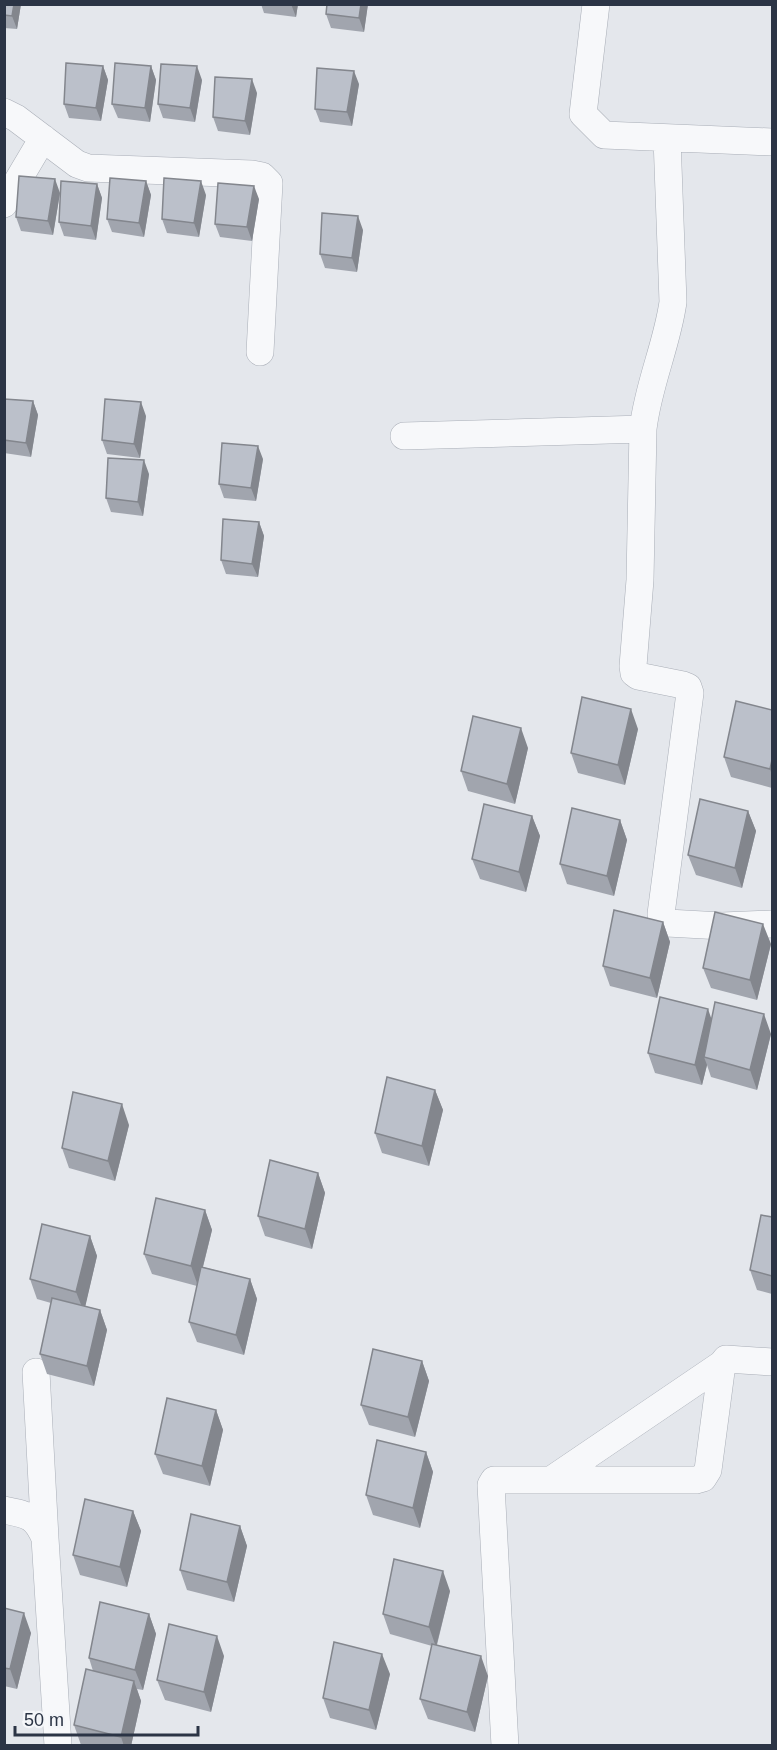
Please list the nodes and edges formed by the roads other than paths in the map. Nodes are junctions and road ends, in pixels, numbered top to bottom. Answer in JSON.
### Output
{"nodes":[{"id":1,"x":596,"y":4,"type":"edge"},
{"id":2,"x":4,"y":112,"type":"edge"},
{"id":3,"x":43,"y":138,"type":"junction"},
{"id":4,"x":667,"y":138,"type":"junction"},
{"id":5,"x":772,"y":142,"type":"edge"},
{"id":6,"x":4,"y":204,"type":"edge"},
{"id":7,"x":260,"y":352,"type":"dead end"},
{"id":8,"x":643,"y":429,"type":"junction"},
{"id":9,"x":404,"y":436,"type":"dead end"},
{"id":10,"x":772,"y":924,"type":"edge"},
{"id":11,"x":772,"y":1362,"type":"edge"},
{"id":12,"x":722,"y":1364,"type":"junction"},
{"id":13,"x":36,"y":1372,"type":"dead end"},
{"id":14,"x":551,"y":1480,"type":"junction"},
{"id":15,"x":4,"y":1510,"type":"edge"},
{"id":16,"x":45,"y":1538,"type":"junction"},
{"id":17,"x":58,"y":1746,"type":"edge"},
{"id":18,"x":505,"y":1746,"type":"edge"}],
"edges":[{"from":1,"to":4,"type":"street"},
{"from":2,"to":3,"type":"street"},
{"from":3,"to":6,"type":"street"},
{"from":3,"to":7,"type":"street"},
{"from":4,"to":5,"type":"street"},
{"from":4,"to":8,"type":"street"},
{"from":8,"to":9,"type":"street"},
{"from":8,"to":10,"type":"street"},
{"from":11,"to":12,"type":"street"},
{"from":12,"to":14,"type":"street"},
{"from":12,"to":14,"type":"street"},
{"from":13,"to":16,"type":"street"},
{"from":14,"to":18,"type":"street"},
{"from":15,"to":16,"type":"street"},
{"from":16,"to":17,"type":"street"}]}
